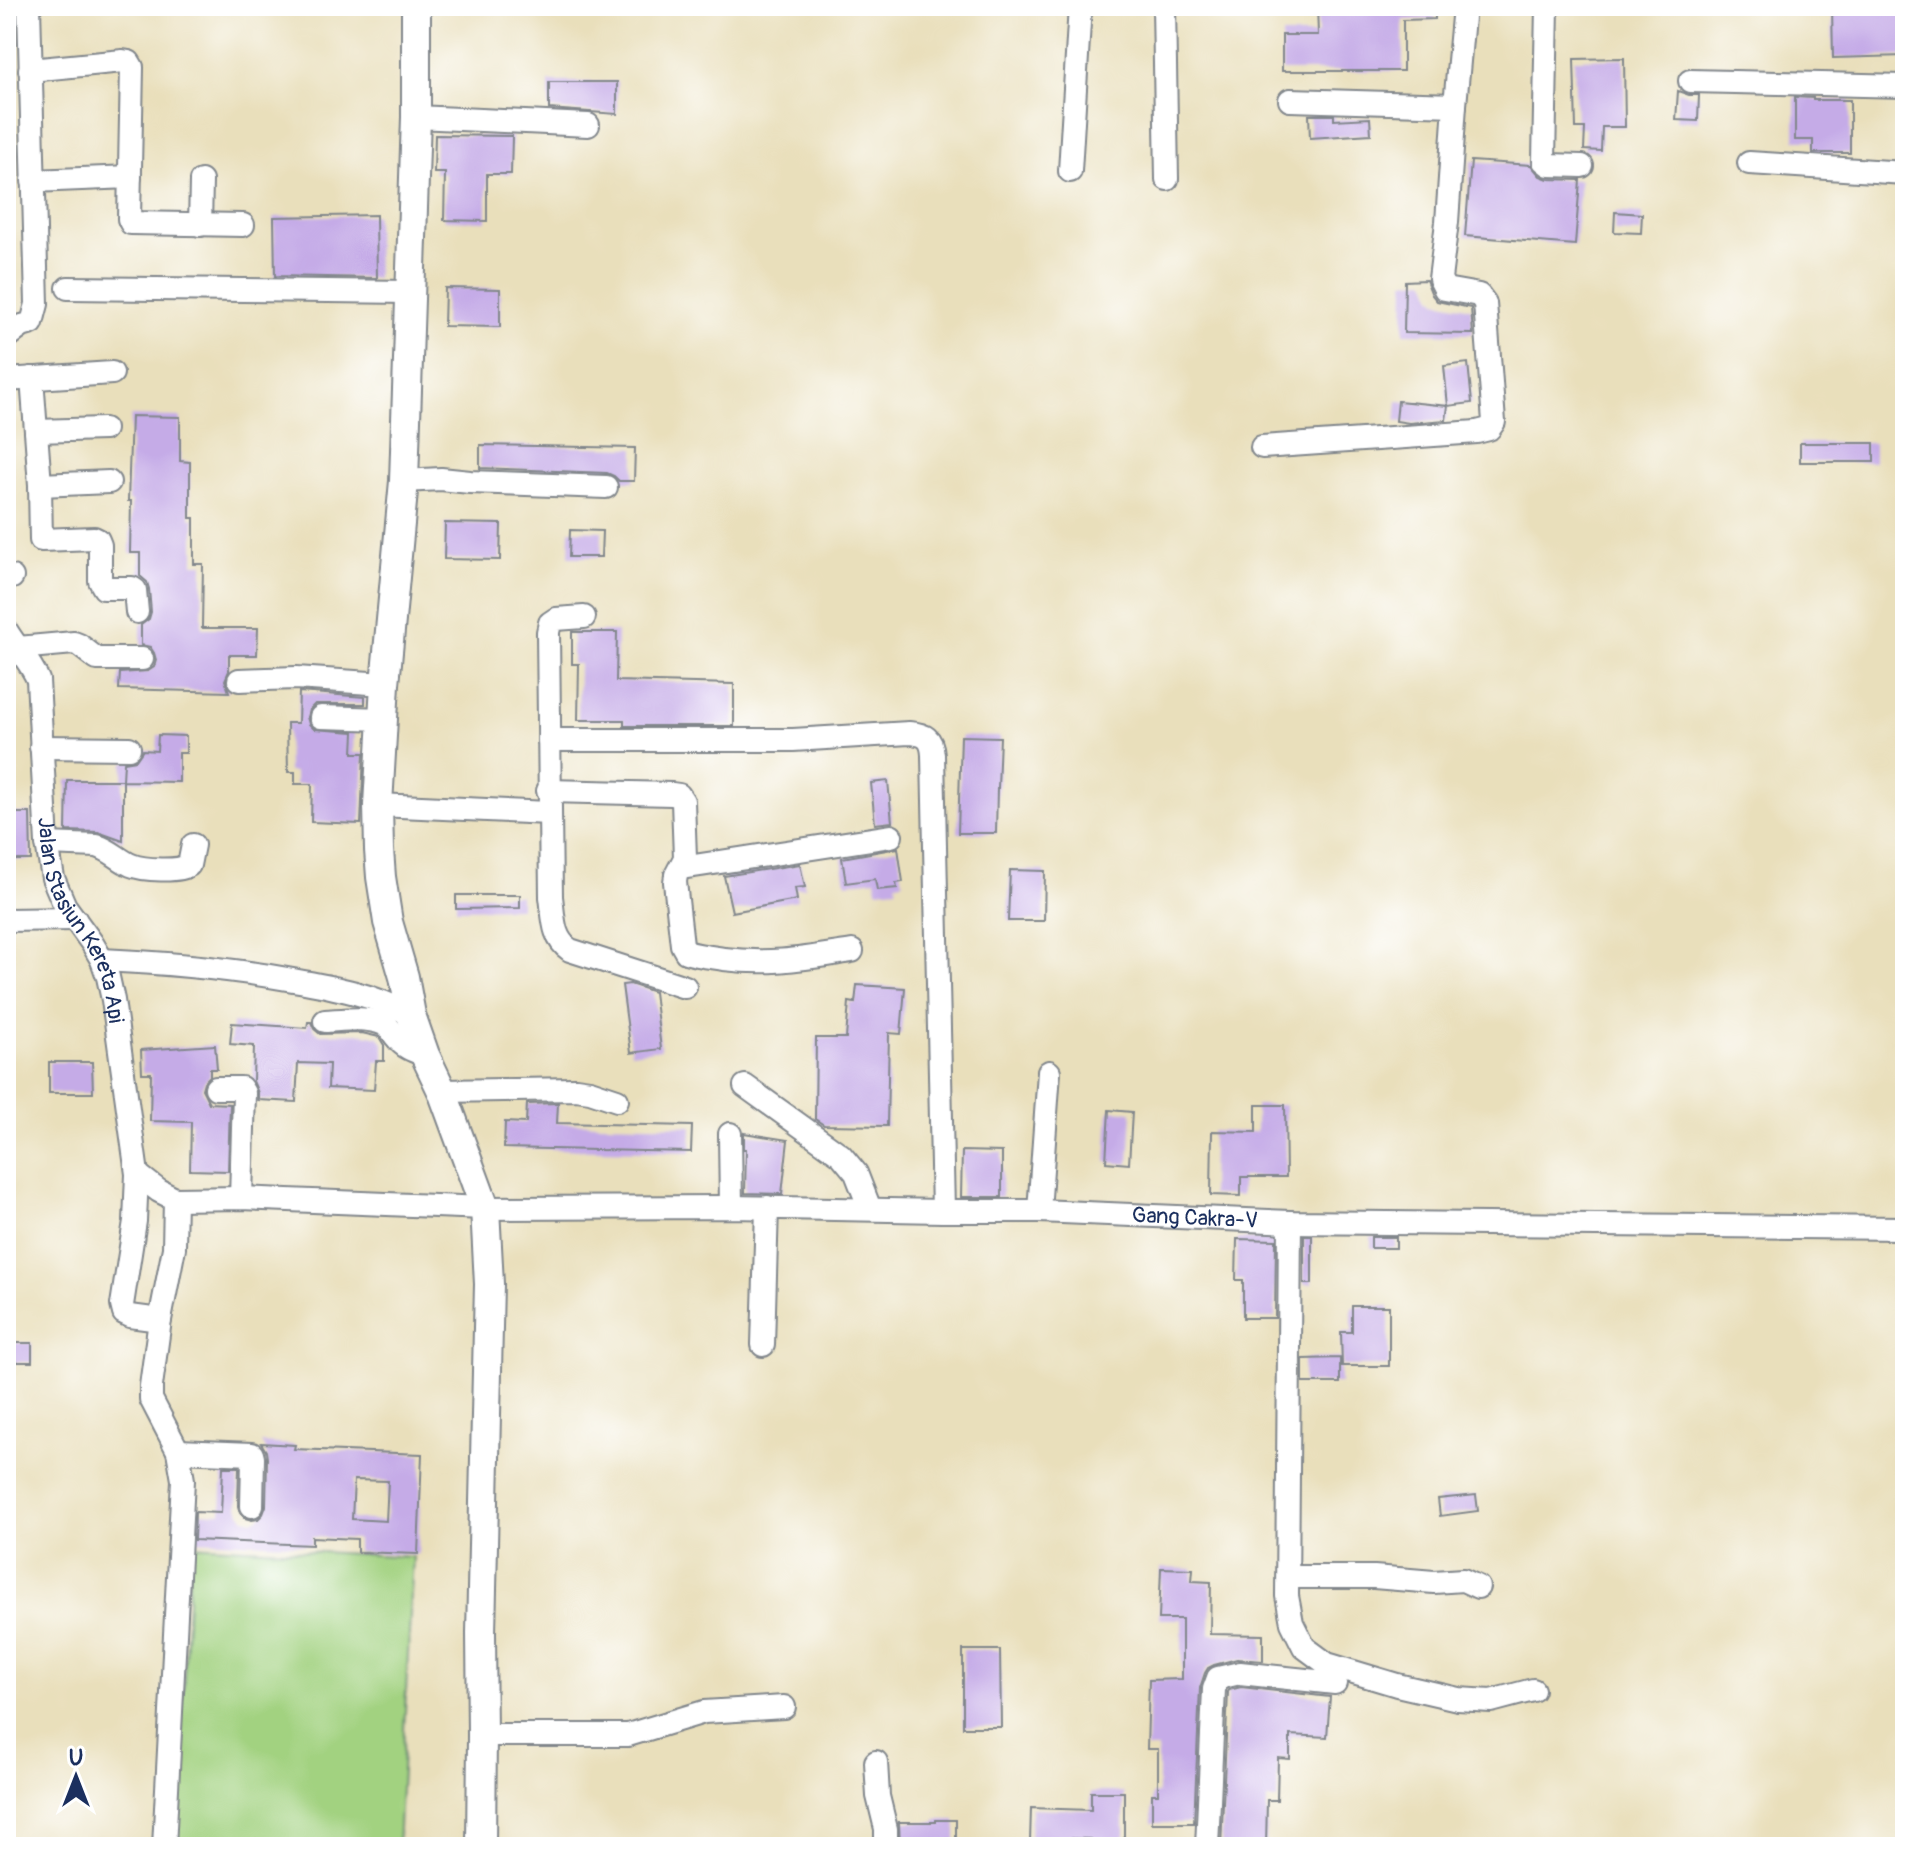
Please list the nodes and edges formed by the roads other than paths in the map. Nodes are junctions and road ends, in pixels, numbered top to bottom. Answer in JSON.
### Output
{"nodes":[{"id":1,"x":29,"y":6,"type":"edge"},
{"id":2,"x":416,"y":6,"type":"edge"},
{"id":3,"x":1080,"y":6,"type":"edge"},
{"id":4,"x":1164,"y":6,"type":"edge"},
{"id":5,"x":1464,"y":6,"type":"edge"},
{"id":6,"x":1547,"y":6,"type":"edge"},
{"id":7,"x":30,"y":70,"type":"junction"},
{"id":8,"x":1690,"y":81,"type":"dead end"},
{"id":9,"x":1905,"y":86,"type":"edge"},
{"id":10,"x":1290,"y":100,"type":"dead end"},
{"id":11,"x":1455,"y":105,"type":"junction"},
{"id":12,"x":416,"y":117,"type":"junction"},
{"id":13,"x":588,"y":125,"type":"dead end"},
{"id":14,"x":1749,"y":163,"type":"dead end"},
{"id":15,"x":1582,"y":166,"type":"dead end"},
{"id":16,"x":1070,"y":171,"type":"dead end"},
{"id":17,"x":1905,"y":173,"type":"edge"},
{"id":18,"x":130,"y":177,"type":"junction"},
{"id":19,"x":1167,"y":179,"type":"dead end"},
{"id":20,"x":33,"y":181,"type":"junction"},
{"id":21,"x":201,"y":181,"type":"dead end"},
{"id":22,"x":200,"y":225,"type":"junction"},
{"id":23,"x":243,"y":225,"type":"dead end"},
{"id":24,"x":68,"y":288,"type":"dead end"},
{"id":25,"x":410,"y":292,"type":"junction"},
{"id":26,"x":6,"y":331,"type":"edge"},
{"id":27,"x":6,"y":338,"type":"edge"},
{"id":28,"x":112,"y":373,"type":"dead end"},
{"id":29,"x":32,"y":378,"type":"junction"},
{"id":30,"x":6,"y":380,"type":"edge"},
{"id":31,"x":104,"y":429,"type":"dead end"},
{"id":32,"x":36,"y":431,"type":"junction"},
{"id":33,"x":1262,"y":447,"type":"dead end"},
{"id":34,"x":404,"y":481,"type":"junction"},
{"id":35,"x":109,"y":482,"type":"dead end"},
{"id":36,"x":40,"y":485,"type":"junction"},
{"id":37,"x":606,"y":487,"type":"dead end"},
{"id":38,"x":137,"y":612,"type":"dead end"},
{"id":39,"x":584,"y":617,"type":"dead end"},
{"id":40,"x":12,"y":639,"type":"edge"},
{"id":41,"x":142,"y":659,"type":"dead end"},
{"id":42,"x":239,"y":680,"type":"dead end"},
{"id":43,"x":385,"y":684,"type":"junction"},
{"id":44,"x":321,"y":717,"type":"dead end"},
{"id":45,"x":384,"y":719,"type":"junction"},
{"id":46,"x":549,"y":740,"type":"junction"},
{"id":47,"x":41,"y":747,"type":"junction"},
{"id":48,"x":129,"y":748,"type":"dead end"},
{"id":49,"x":549,"y":802,"type":"junction"},
{"id":50,"x":378,"y":805,"type":"junction"},
{"id":51,"x":891,"y":836,"type":"dead end"},
{"id":52,"x":47,"y":844,"type":"junction"},
{"id":53,"x":193,"y":845,"type":"dead end"},
{"id":54,"x":681,"y":868,"type":"junction"},
{"id":55,"x":75,"y":919,"type":"junction"},
{"id":56,"x":6,"y":920,"type":"edge"},
{"id":57,"x":852,"y":951,"type":"dead end"},
{"id":58,"x":102,"y":960,"type":"junction"},
{"id":59,"x":685,"y":987,"type":"dead end"},
{"id":60,"x":411,"y":1015,"type":"junction"},
{"id":61,"x":325,"y":1021,"type":"dead end"},
{"id":62,"x":425,"y":1055,"type":"junction"},
{"id":63,"x":1049,"y":1072,"type":"dead end"},
{"id":64,"x":745,"y":1086,"type":"dead end"},
{"id":65,"x":216,"y":1088,"type":"dead end"},
{"id":66,"x":442,"y":1091,"type":"junction"},
{"id":67,"x":617,"y":1100,"type":"dead end"},
{"id":68,"x":730,"y":1134,"type":"dead end"},
{"id":69,"x":137,"y":1174,"type":"junction"},
{"id":70,"x":241,"y":1198,"type":"junction"},
{"id":71,"x":175,"y":1199,"type":"junction"},
{"id":72,"x":731,"y":1207,"type":"junction"},
{"id":73,"x":767,"y":1207,"type":"junction"},
{"id":74,"x":485,"y":1208,"type":"junction"},
{"id":75,"x":870,"y":1209,"type":"junction"},
{"id":76,"x":943,"y":1211,"type":"junction"},
{"id":77,"x":1039,"y":1211,"type":"junction"},
{"id":78,"x":1290,"y":1222,"type":"junction"},
{"id":79,"x":1905,"y":1228,"type":"edge"},
{"id":80,"x":160,"y":1320,"type":"junction"},
{"id":81,"x":763,"y":1345,"type":"dead end"},
{"id":82,"x":178,"y":1451,"type":"junction"},
{"id":83,"x":252,"y":1506,"type":"dead end"},
{"id":84,"x":1288,"y":1577,"type":"junction"},
{"id":85,"x":1478,"y":1587,"type":"dead end"},
{"id":86,"x":1335,"y":1683,"type":"dead end"},
{"id":87,"x":1533,"y":1690,"type":"dead end"},
{"id":88,"x":784,"y":1707,"type":"dead end"},
{"id":89,"x":482,"y":1735,"type":"junction"},
{"id":90,"x":876,"y":1762,"type":"dead end"},
{"id":91,"x":164,"y":1847,"type":"edge"},
{"id":92,"x":481,"y":1847,"type":"edge"},
{"id":93,"x":886,"y":1847,"type":"edge"},
{"id":94,"x":1207,"y":1847,"type":"edge"}],
"edges":[{"from":1,"to":7,"type":"street"},
{"from":2,"to":12,"type":"main road"},
{"from":3,"to":16,"type":"street"},
{"from":4,"to":19,"type":"street"},
{"from":5,"to":11,"type":"street"},
{"from":6,"to":15,"type":"street"},
{"from":7,"to":18,"type":"street"},
{"from":7,"to":20,"type":"street"},
{"from":8,"to":9,"type":"street"},
{"from":10,"to":11,"type":"street"},
{"from":11,"to":33,"type":"street"},
{"from":12,"to":13,"type":"street"},
{"from":12,"to":25,"type":"main road"},
{"from":14,"to":17,"type":"street"},
{"from":18,"to":20,"type":"street"},
{"from":18,"to":22,"type":"street"},
{"from":20,"to":27,"type":"street"},
{"from":21,"to":22,"type":"street"},
{"from":22,"to":23,"type":"street"},
{"from":24,"to":25,"type":"street"},
{"from":25,"to":34,"type":"main road"},
{"from":26,"to":27,"type":"street"},
{"from":28,"to":29,"type":"street"},
{"from":29,"to":30,"type":"street"},
{"from":29,"to":32,"type":"street"},
{"from":31,"to":32,"type":"street"},
{"from":32,"to":36,"type":"street"},
{"from":34,"to":37,"type":"street"},
{"from":34,"to":43,"type":"main road"},
{"from":35,"to":36,"type":"street"},
{"from":36,"to":38,"type":"street"},
{"from":39,"to":46,"type":"street"},
{"from":40,"to":41,"type":"street"},
{"from":40,"to":47,"type":"street","name":"Jalan Stasiun Kereta Api"},
{"from":42,"to":43,"type":"street"},
{"from":43,"to":45,"type":"main road"},
{"from":44,"to":45,"type":"street"},
{"from":45,"to":50,"type":"main road"},
{"from":46,"to":49,"type":"street"},
{"from":46,"to":76,"type":"street"},
{"from":47,"to":48,"type":"street"},
{"from":47,"to":52,"type":"street","name":"Jalan Stasiun Kereta Api"},
{"from":49,"to":50,"type":"street"},
{"from":49,"to":54,"type":"street"},
{"from":49,"to":59,"type":"street"},
{"from":50,"to":60,"type":"main road"},
{"from":51,"to":54,"type":"street"},
{"from":52,"to":53,"type":"street"},
{"from":52,"to":55,"type":"street","name":"Jalan Stasiun Kereta Api"},
{"from":54,"to":57,"type":"street"},
{"from":55,"to":56,"type":"street"},
{"from":55,"to":58,"type":"street","name":"Jalan Stasiun Kereta Api"},
{"from":58,"to":60,"type":"street"},
{"from":58,"to":69,"type":"street","name":"Jalan Stasiun Kereta Api"},
{"from":60,"to":62,"type":"main road"},
{"from":61,"to":62,"type":"street"},
{"from":62,"to":66,"type":"main road"},
{"from":63,"to":77,"type":"street"},
{"from":64,"to":75,"type":"street"},
{"from":65,"to":70,"type":"street"},
{"from":66,"to":67,"type":"street"},
{"from":66,"to":74,"type":"main road"},
{"from":68,"to":72,"type":"street"},
{"from":69,"to":71,"type":"street"},
{"from":69,"to":80,"type":"street","name":"Jalan Stasiun Kereta Api"},
{"from":70,"to":71,"type":"street","name":"Gang Cakra-V"},
{"from":70,"to":74,"type":"street","name":"Gang Cakra-V"},
{"from":71,"to":80,"type":"street"},
{"from":72,"to":73,"type":"street","name":"Gang Cakra-V"},
{"from":72,"to":74,"type":"street","name":"Gang Cakra-V"},
{"from":73,"to":75,"type":"street","name":"Gang Cakra-V"},
{"from":73,"to":81,"type":"street"},
{"from":74,"to":89,"type":"main road"},
{"from":75,"to":76,"type":"street","name":"Gang Cakra-V"},
{"from":76,"to":77,"type":"street","name":"Gang Cakra-V"},
{"from":77,"to":78,"type":"street","name":"Gang Cakra-V"},
{"from":78,"to":79,"type":"street","name":"Gang Cakra-V"},
{"from":78,"to":84,"type":"street"},
{"from":80,"to":82,"type":"street"},
{"from":82,"to":83,"type":"street"},
{"from":82,"to":91,"type":"street"},
{"from":84,"to":85,"type":"street"},
{"from":84,"to":87,"type":"street"},
{"from":86,"to":94,"type":"street"},
{"from":88,"to":89,"type":"street"},
{"from":89,"to":92,"type":"main road"},
{"from":90,"to":93,"type":"street"}]}
